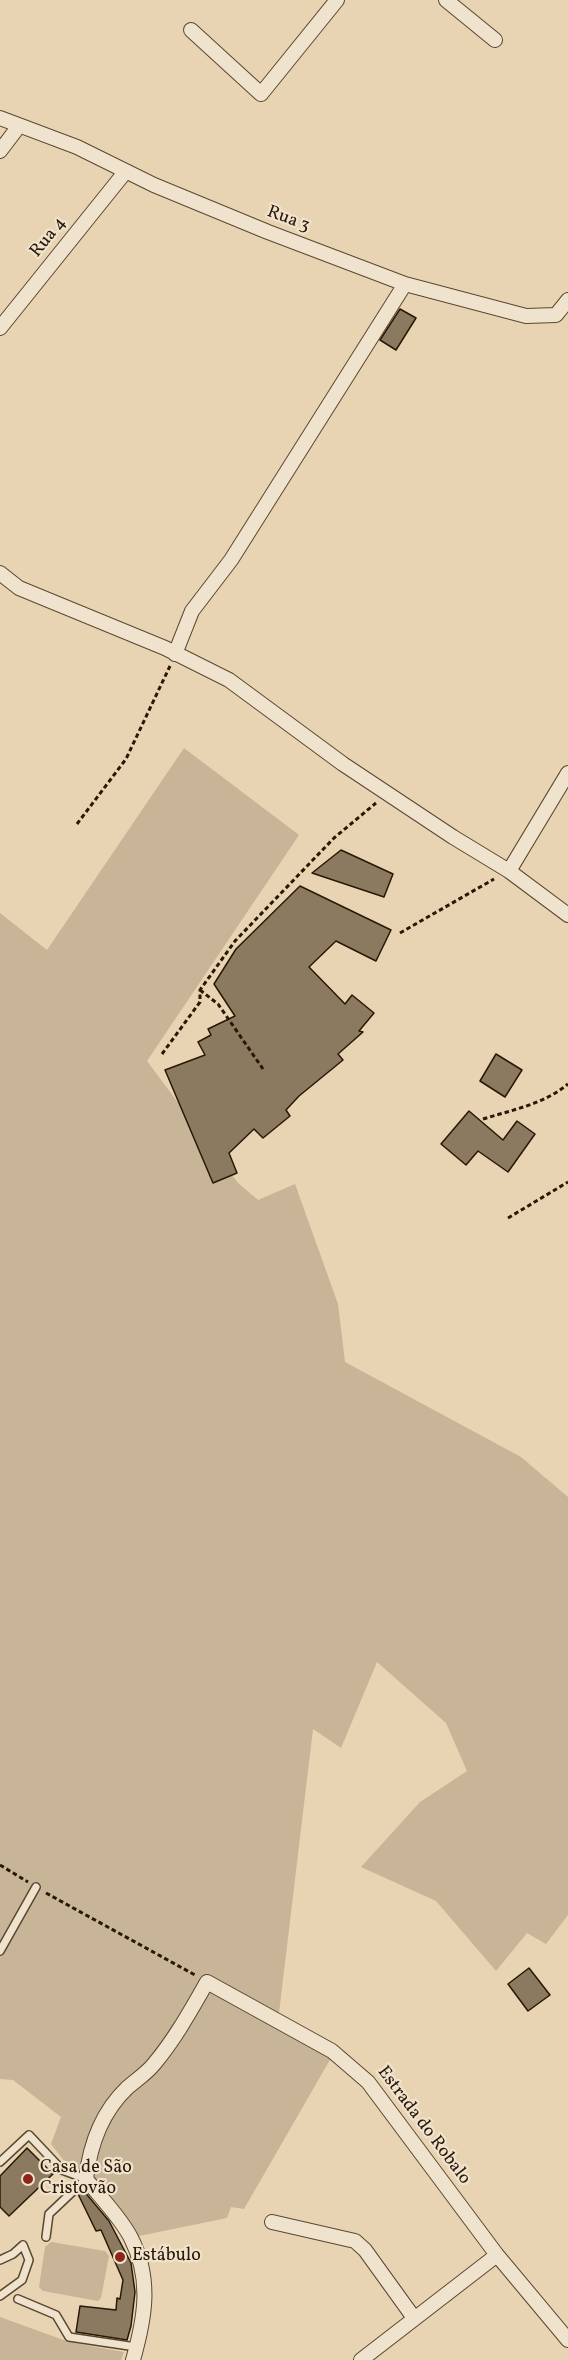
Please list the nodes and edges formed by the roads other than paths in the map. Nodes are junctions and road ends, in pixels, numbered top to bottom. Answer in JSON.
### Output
{"nodes":[{"id":1,"x":337,"y":0,"type":"edge"},
{"id":2,"x":452,"y":2,"type":"edge"},
{"id":3,"x":191,"y":30,"type":"dead end"},
{"id":4,"x":495,"y":40,"type":"dead end"},
{"id":5,"x":0,"y":118,"type":"edge"},
{"id":6,"x":19,"y":126,"type":"junction"},
{"id":7,"x":0,"y":150,"type":"edge"},
{"id":8,"x":126,"y":171,"type":"junction"},
{"id":9,"x":405,"y":284,"type":"junction"},
{"id":10,"x":568,"y":300,"type":"edge"},
{"id":11,"x":0,"y":328,"type":"edge"},
{"id":12,"x":0,"y":573,"type":"edge"},
{"id":13,"x":175,"y":654,"type":"junction"},
{"id":14,"x":568,"y":773,"type":"edge"},
{"id":15,"x":509,"y":871,"type":"junction"},
{"id":16,"x":568,"y":915,"type":"edge"},
{"id":17,"x":36,"y":1887,"type":"road end"},
{"id":18,"x":0,"y":1951,"type":"edge"},
{"id":19,"x":0,"y":2162,"type":"edge"},
{"id":20,"x":86,"y":2179,"type":"junction"},
{"id":21,"x":272,"y":2222,"type":"dead end"},
{"id":22,"x":46,"y":2237,"type":"dead end"},
{"id":23,"x":497,"y":2255,"type":"junction"},
{"id":24,"x":0,"y":2260,"type":"edge"},
{"id":25,"x":0,"y":2296,"type":"edge"},
{"id":26,"x":18,"y":2299,"type":"dead end"},
{"id":27,"x":414,"y":2318,"type":"junction"},
{"id":28,"x":568,"y":2340,"type":"edge"},
{"id":29,"x":135,"y":2353,"type":"edge"},
{"id":30,"x":361,"y":2360,"type":"edge"}],
"edges":[{"from":1,"to":3,"type":"street"},
{"from":2,"to":4,"type":"street"},
{"from":5,"to":6,"type":"street","name":"Rua 3"},
{"from":6,"to":7,"type":"street"},
{"from":6,"to":8,"type":"street","name":"Rua 3"},
{"from":8,"to":9,"type":"street","name":"Rua 3"},
{"from":8,"to":11,"type":"street","name":"Rua 4"},
{"from":9,"to":10,"type":"street","name":"Rua 3"},
{"from":9,"to":13,"type":"street"},
{"from":12,"to":13,"type":"street"},
{"from":13,"to":15,"type":"street"},
{"from":14,"to":15,"type":"street"},
{"from":15,"to":16,"type":"street"},
{"from":17,"to":18,"type":"lane"},
{"from":19,"to":20,"type":"lane"},
{"from":20,"to":22,"type":"lane"},
{"from":20,"to":23,"type":"street","name":"Estrada do Robalo"},
{"from":20,"to":29,"type":"street"},
{"from":21,"to":27,"type":"street"},
{"from":23,"to":27,"type":"street"},
{"from":23,"to":28,"type":"street","name":"Estrada do Robalo"},
{"from":24,"to":25,"type":"lane"},
{"from":26,"to":29,"type":"lane"},
{"from":27,"to":30,"type":"street"}]}
